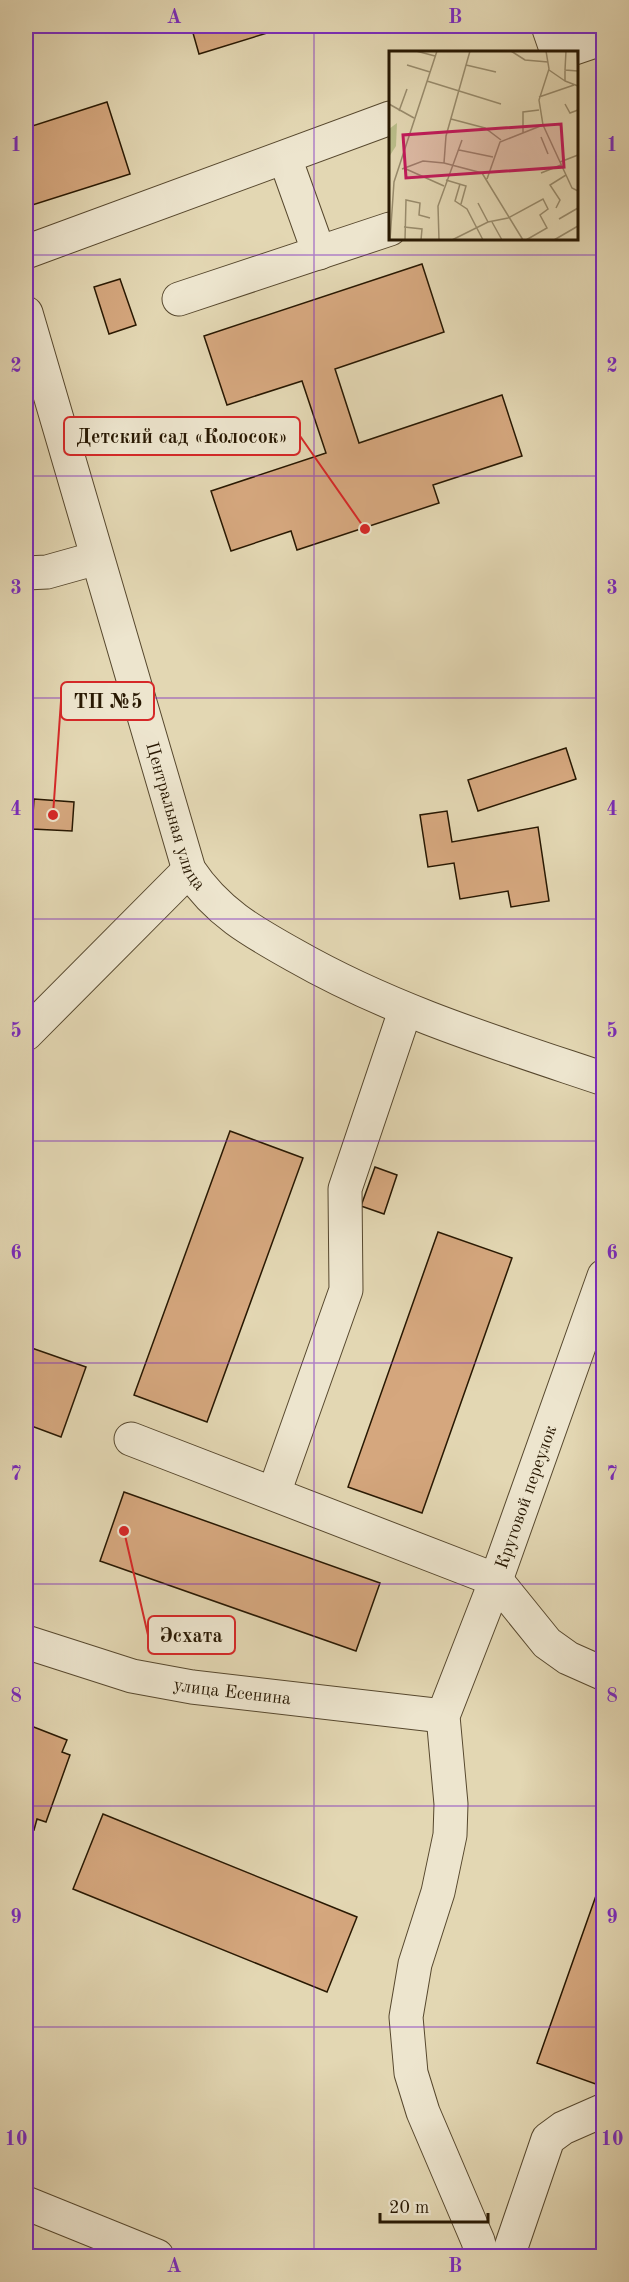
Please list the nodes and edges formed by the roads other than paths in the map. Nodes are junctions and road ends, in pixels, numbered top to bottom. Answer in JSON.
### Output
{"nodes":[{"id":1,"x":548,"y":26,"type":"edge"},
{"id":2,"x":602,"y":46,"type":"edge"},
{"id":3,"x":557,"y":51,"type":"edge"},
{"id":4,"x":570,"y":51,"type":"edge"},
{"id":5,"x":389,"y":118,"type":"edge"},
{"id":6,"x":285,"y":158,"type":"junction"},
{"id":7,"x":389,"y":229,"type":"edge"},
{"id":8,"x":26,"y":252,"type":"edge"},
{"id":9,"x":319,"y":253,"type":"junction"},
{"id":10,"x":179,"y":299,"type":"dead end"},
{"id":11,"x":26,"y":313,"type":"edge"},
{"id":12,"x":97,"y":558,"type":"junction"},
{"id":13,"x":26,"y":573,"type":"edge"},
{"id":14,"x":189,"y":870,"type":"junction"},
{"id":15,"x":405,"y":1011,"type":"junction"},
{"id":16,"x":26,"y":1034,"type":"edge"},
{"id":17,"x":603,"y":1078,"type":"edge"},
{"id":18,"x":603,"y":1276,"type":"edge"},
{"id":19,"x":131,"y":1439,"type":"dead end"},
{"id":20,"x":274,"y":1493,"type":"junction"},
{"id":21,"x":496,"y":1580,"type":"junction"},
{"id":22,"x":26,"y":1642,"type":"edge"},
{"id":23,"x":603,"y":1674,"type":"edge"},
{"id":24,"x":443,"y":1716,"type":"junction"},
{"id":25,"x":603,"y":2110,"type":"edge"},
{"id":26,"x":26,"y":2203,"type":"edge"},
{"id":27,"x":157,"y":2256,"type":"edge"},
{"id":28,"x":482,"y":2256,"type":"edge"},
{"id":29,"x":508,"y":2256,"type":"edge"}],
"edges":[{"from":1,"to":3,"type":"street"},
{"from":2,"to":4,"type":"street"},
{"from":5,"to":6,"type":"street"},
{"from":6,"to":8,"type":"street"},
{"from":6,"to":9,"type":"street"},
{"from":7,"to":9,"type":"street"},
{"from":9,"to":10,"type":"street"},
{"from":11,"to":12,"type":"street","name":"Центральная улица"},
{"from":12,"to":13,"type":"street"},
{"from":12,"to":14,"type":"street","name":"Центральная улица"},
{"from":14,"to":15,"type":"street","name":"Центральная улица"},
{"from":14,"to":16,"type":"street"},
{"from":15,"to":17,"type":"street","name":"Центральная улица"},
{"from":15,"to":20,"type":"street"},
{"from":18,"to":21,"type":"street","name":"Круговой переулок"},
{"from":19,"to":20,"type":"street"},
{"from":20,"to":21,"type":"street"},
{"from":21,"to":23,"type":"street"},
{"from":21,"to":24,"type":"street","name":"Круговой переулок"},
{"from":22,"to":24,"type":"street","name":"улица Есенина"},
{"from":24,"to":28,"type":"street"},
{"from":25,"to":29,"type":"street"},
{"from":26,"to":27,"type":"street"}]}
